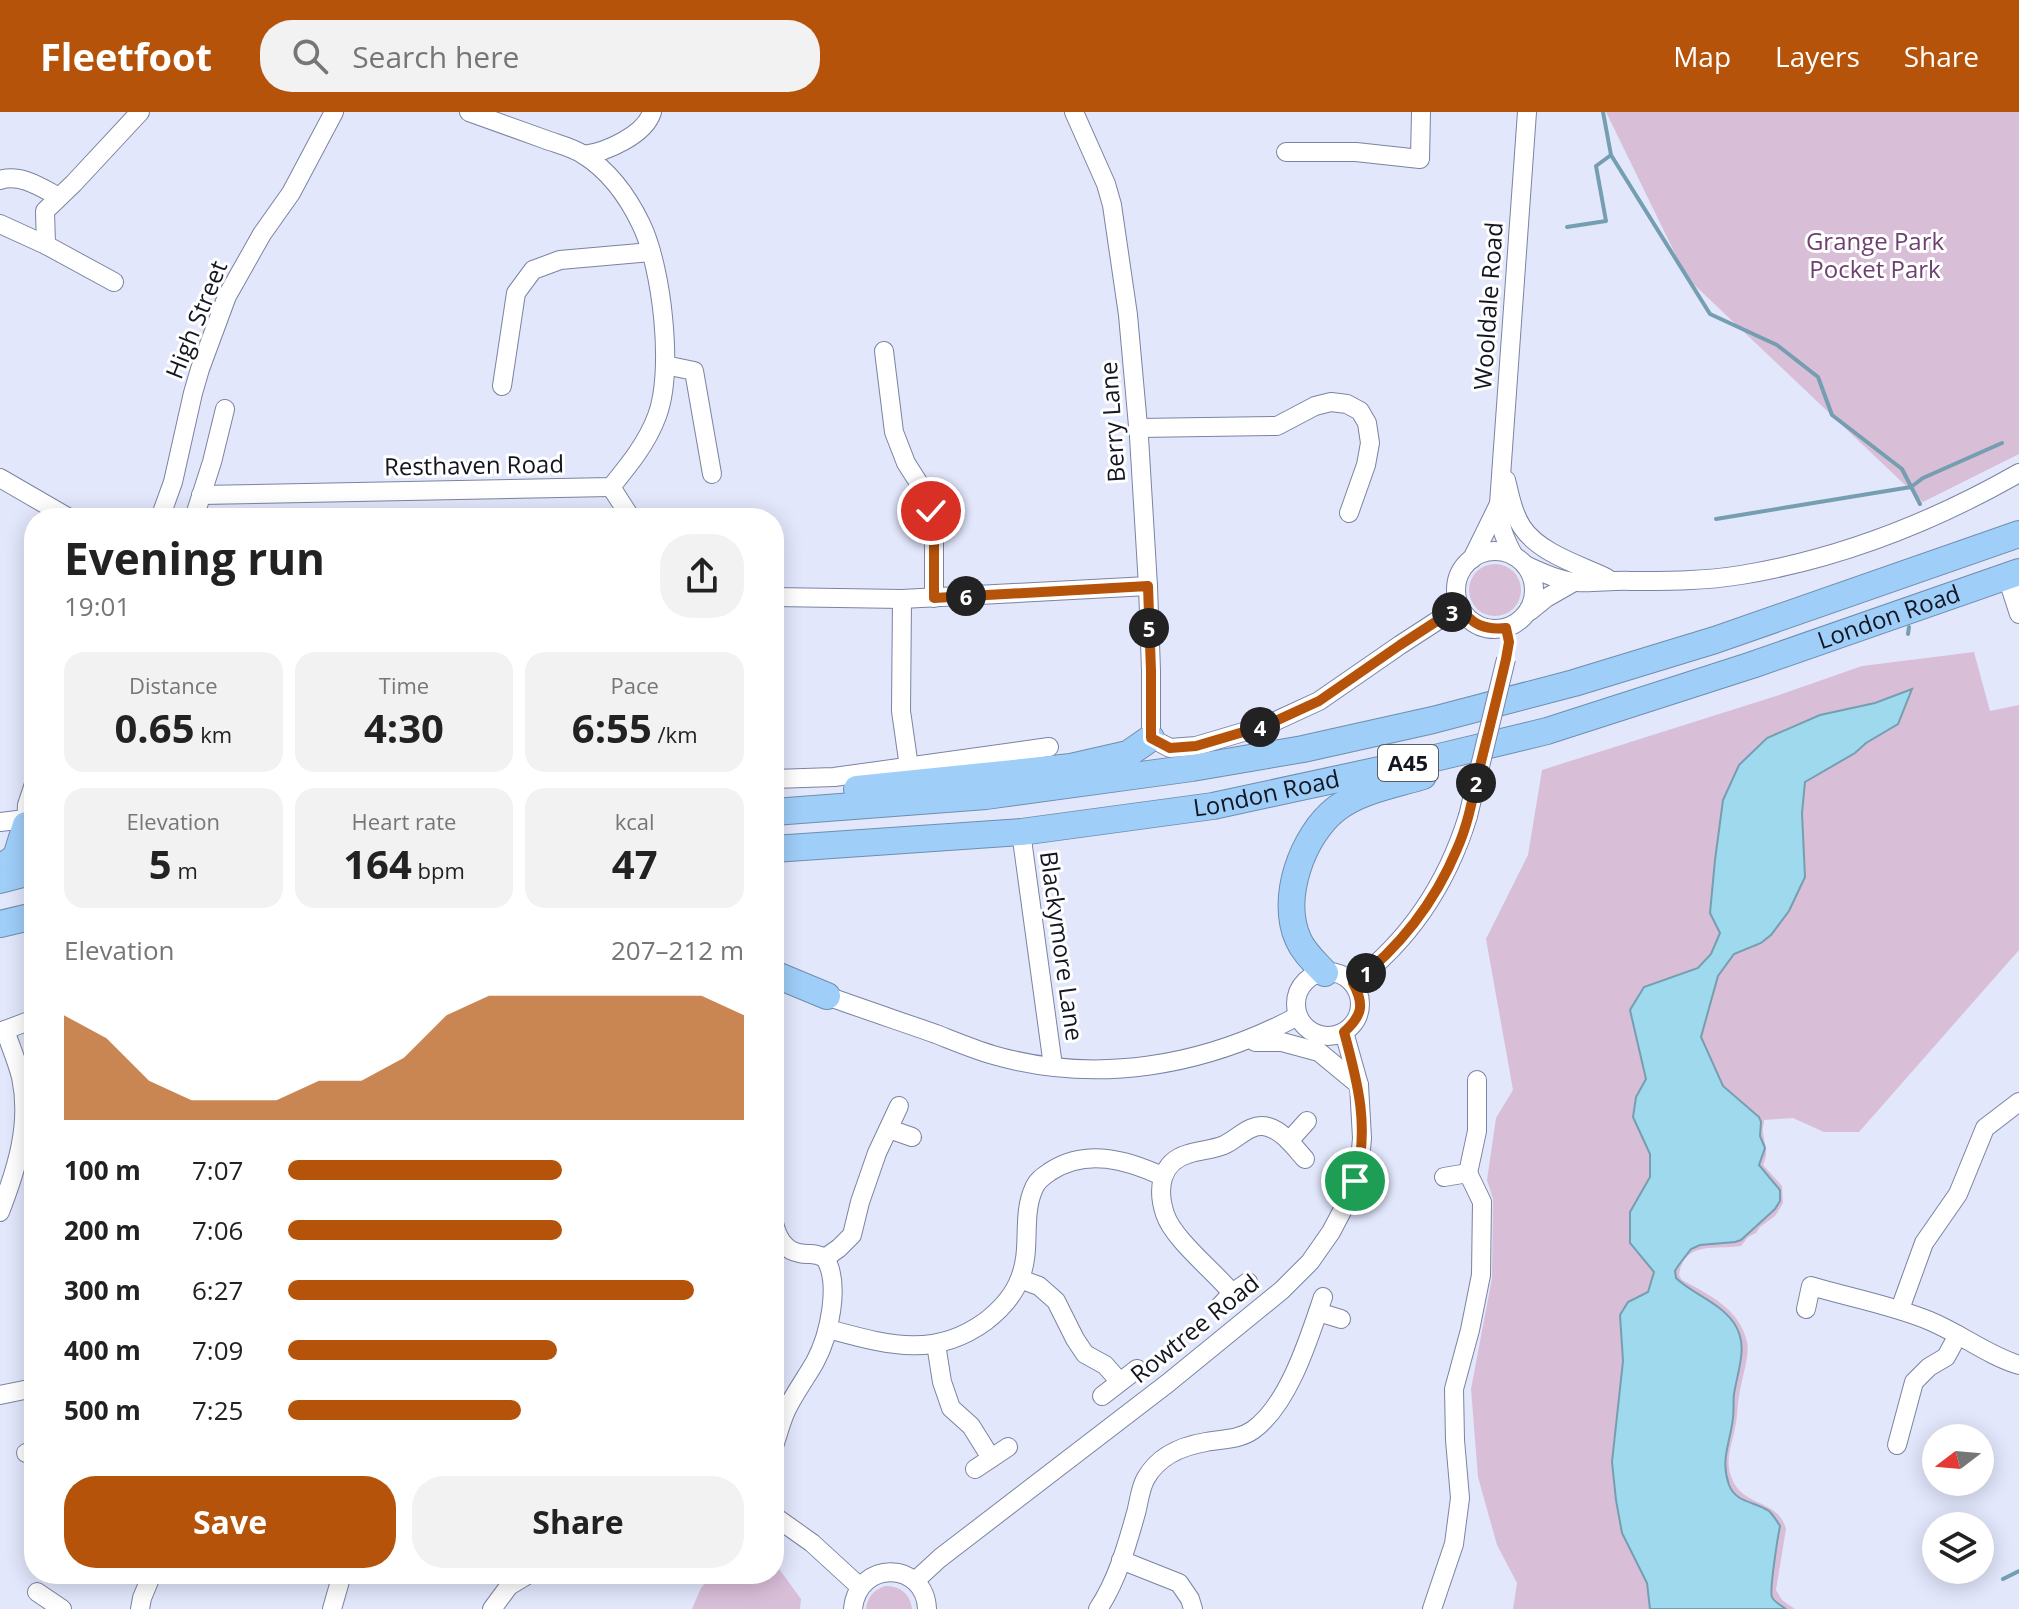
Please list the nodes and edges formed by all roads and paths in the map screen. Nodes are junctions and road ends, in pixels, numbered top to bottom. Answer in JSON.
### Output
{"nodes":[{"id":1,"x":140,"y":112,"type":"edge"},
{"id":2,"x":334,"y":112,"type":"edge"},
{"id":3,"x":469,"y":112,"type":"edge"},
{"id":4,"x":1074,"y":112,"type":"edge"},
{"id":5,"x":1421,"y":112,"type":"edge"},
{"id":6,"x":1527,"y":112,"type":"edge"},
{"id":7,"x":654,"y":114,"type":"edge"},
{"id":8,"x":1286,"y":152,"type":"dead end"},
{"id":9,"x":584,"y":155,"type":"junction"},
{"id":10,"x":0,"y":180,"type":"edge"},
{"id":11,"x":59,"y":197,"type":"junction"},
{"id":12,"x":0,"y":224,"type":"edge"},
{"id":13,"x":46,"y":245,"type":"junction"},
{"id":14,"x":651,"y":252,"type":"junction"},
{"id":15,"x":114,"y":282,"type":"dead end"},
{"id":16,"x":884,"y":351,"type":"dead end"},
{"id":17,"x":665,"y":365,"type":"junction"},
{"id":18,"x":502,"y":386,"type":"dead end"},
{"id":19,"x":225,"y":409,"type":"dead end"},
{"id":20,"x":1138,"y":428,"type":"junction"},
{"id":21,"x":1502,"y":466,"type":"junction"},
{"id":22,"x":2019,"y":473,"type":"edge"},
{"id":23,"x":712,"y":474,"type":"dead end"},
{"id":24,"x":0,"y":478,"type":"edge"},
{"id":25,"x":611,"y":487,"type":"junction"},
{"id":26,"x":201,"y":495,"type":"junction"},
{"id":27,"x":1499,"y":504,"type":"junction"},
{"id":28,"x":52,"y":508,"type":"edge"},
{"id":29,"x":164,"y":508,"type":"edge"},
{"id":30,"x":197,"y":508,"type":"edge"},
{"id":31,"x":625,"y":508,"type":"edge"},
{"id":32,"x":1349,"y":513,"type":"dead end"},
{"id":33,"x":2019,"y":532,"type":"edge"},
{"id":34,"x":1472,"y":559,"type":"junction"},
{"id":35,"x":1520,"y":560,"type":"junction"},
{"id":36,"x":2013,"y":574,"type":"edge"},
{"id":37,"x":1614,"y":580,"type":"junction"},
{"id":38,"x":1574,"y":582,"type":"junction"},
{"id":39,"x":1148,"y":586,"type":"junction"},
{"id":40,"x":784,"y":597,"type":"edge"},
{"id":41,"x":934,"y":598,"type":"junction"},
{"id":42,"x":902,"y":599,"type":"junction"},
{"id":43,"x":1460,"y":606,"type":"junction"},
{"id":44,"x":2019,"y":614,"type":"edge"},
{"id":45,"x":1525,"y":616,"type":"junction"},
{"id":46,"x":1506,"y":628,"type":"junction"},
{"id":47,"x":1547,"y":731,"type":"junction"},
{"id":48,"x":1151,"y":738,"type":"junction"},
{"id":49,"x":1049,"y":747,"type":"dead end"},
{"id":50,"x":909,"y":767,"type":"junction"},
{"id":51,"x":784,"y":779,"type":"edge"},
{"id":52,"x":784,"y":796,"type":"edge"},
{"id":53,"x":784,"y":811,"type":"edge"},
{"id":54,"x":21,"y":826,"type":"edge"},
{"id":55,"x":1021,"y":832,"type":"junction"},
{"id":56,"x":784,"y":848,"type":"edge"},
{"id":57,"x":0,"y":868,"type":"edge"},
{"id":58,"x":24,"y":874,"type":"edge"},
{"id":59,"x":0,"y":880,"type":"edge"},
{"id":60,"x":24,"y":918,"type":"edge"},
{"id":61,"x":0,"y":924,"type":"edge"},
{"id":62,"x":1325,"y":973,"type":"junction"},
{"id":63,"x":784,"y":978,"type":"edge"},
{"id":64,"x":1353,"y":983,"type":"junction"},
{"id":65,"x":827,"y":996,"type":"joint"},
{"id":66,"x":1298,"y":1016,"type":"junction"},
{"id":67,"x":24,"y":1023,"type":"edge"},
{"id":68,"x":2,"y":1031,"type":"edge"},
{"id":69,"x":1344,"y":1032,"type":"junction"},
{"id":70,"x":1245,"y":1042,"type":"junction"},
{"id":71,"x":1053,"y":1066,"type":"junction"},
{"id":72,"x":1477,"y":1080,"type":"dead end"},
{"id":73,"x":1359,"y":1085,"type":"junction"},
{"id":74,"x":2019,"y":1102,"type":"edge"},
{"id":75,"x":899,"y":1106,"type":"dead end"},
{"id":76,"x":1307,"y":1121,"type":"dead end"},
{"id":77,"x":889,"y":1129,"type":"junction"},
{"id":78,"x":912,"y":1137,"type":"dead end"},
{"id":79,"x":1289,"y":1141,"type":"junction"},
{"id":80,"x":1305,"y":1159,"type":"dead end"},
{"id":81,"x":1468,"y":1173,"type":"junction"},
{"id":82,"x":1162,"y":1176,"type":"junction"},
{"id":83,"x":1444,"y":1177,"type":"dead end"},
{"id":84,"x":0,"y":1212,"type":"edge"},
{"id":85,"x":784,"y":1244,"type":"edge"},
{"id":86,"x":825,"y":1258,"type":"junction"},
{"id":87,"x":1020,"y":1279,"type":"junction"},
{"id":88,"x":1248,"y":1282,"type":"dead end"},
{"id":89,"x":1806,"y":1309,"type":"dead end"},
{"id":90,"x":1900,"y":1309,"type":"junction"},
{"id":91,"x":1341,"y":1319,"type":"dead end"},
{"id":92,"x":828,"y":1329,"type":"junction"},
{"id":93,"x":1958,"y":1335,"type":"junction"},
{"id":94,"x":936,"y":1344,"type":"junction"},
{"id":95,"x":2019,"y":1365,"type":"edge"},
{"id":96,"x":1137,"y":1369,"type":"dead end"},
{"id":97,"x":1120,"y":1382,"type":"junction"},
{"id":98,"x":24,"y":1390,"type":"edge"},
{"id":99,"x":0,"y":1395,"type":"edge"},
{"id":100,"x":1102,"y":1396,"type":"dead end"},
{"id":101,"x":784,"y":1416,"type":"edge"},
{"id":102,"x":1897,"y":1445,"type":"dead end"},
{"id":103,"x":1008,"y":1447,"type":"dead end"},
{"id":104,"x":991,"y":1458,"type":"junction"},
{"id":105,"x":975,"y":1469,"type":"dead end"},
{"id":106,"x":784,"y":1523,"type":"edge"},
{"id":107,"x":1121,"y":1560,"type":"junction"},
{"id":108,"x":915,"y":1581,"type":"junction"},
{"id":109,"x":148,"y":1584,"type":"edge"},
{"id":110,"x":339,"y":1584,"type":"edge"},
{"id":111,"x":512,"y":1584,"type":"edge"},
{"id":112,"x":860,"y":1587,"type":"junction"},
{"id":113,"x":37,"y":1592,"type":"dead end"},
{"id":114,"x":57,"y":1608,"type":"edge"},
{"id":115,"x":140,"y":1609,"type":"edge"},
{"id":116,"x":332,"y":1609,"type":"edge"},
{"id":117,"x":492,"y":1609,"type":"edge"},
{"id":118,"x":853,"y":1609,"type":"edge"},
{"id":119,"x":927,"y":1609,"type":"edge"},
{"id":120,"x":1098,"y":1609,"type":"edge"},
{"id":121,"x":1193,"y":1609,"type":"edge"},
{"id":122,"x":1432,"y":1609,"type":"edge"}],
"edges":[{"from":1,"to":11,"type":"street"},
{"from":2,"to":29,"type":"street","name":"High Street"},
{"from":3,"to":9,"type":"street"},
{"from":4,"to":20,"type":"street","name":"Berry Lane"},
{"from":5,"to":8,"type":"street"},
{"from":6,"to":21,"type":"street","name":"Wooldale Road"},
{"from":7,"to":9,"type":"street"},
{"from":9,"to":14,"type":"street"},
{"from":10,"to":11,"type":"street"},
{"from":11,"to":13,"type":"street"},
{"from":12,"to":13,"type":"street"},
{"from":13,"to":15,"type":"street"},
{"from":14,"to":17,"type":"street"},
{"from":14,"to":18,"type":"street"},
{"from":16,"to":41,"type":"street"},
{"from":17,"to":23,"type":"street"},
{"from":17,"to":25,"type":"street"},
{"from":19,"to":26,"type":"street"},
{"from":20,"to":32,"type":"street"},
{"from":20,"to":39,"type":"street","name":"Berry Lane"},
{"from":21,"to":27,"type":"street","name":"Wooldale Road"},
{"from":21,"to":37,"type":"street"},
{"from":22,"to":37,"type":"street"},
{"from":24,"to":28,"type":"street"},
{"from":25,"to":26,"type":"street","name":"Resthaven Road"},
{"from":25,"to":31,"type":"street"},
{"from":26,"to":30,"type":"street"},
{"from":27,"to":34,"type":"street","name":"Wooldale Road"},
{"from":27,"to":35,"type":"street","name":"Wooldale Road"},
{"from":33,"to":53,"type":"highway","name":"London Road","number":"A45"},
{"from":34,"to":35,"type":"street"},
{"from":34,"to":43,"type":"street"},
{"from":35,"to":38,"type":"street"},
{"from":35,"to":45,"type":"street"},
{"from":36,"to":44,"type":"street"},
{"from":36,"to":47,"type":"highway","name":"London Road","number":"A45"},
{"from":37,"to":38,"type":"street"},
{"from":38,"to":45,"type":"street"},
{"from":39,"to":41,"type":"street"},
{"from":39,"to":48,"type":"street","name":"Berry Lane"},
{"from":40,"to":42,"type":"street"},
{"from":41,"to":42,"type":"street"},
{"from":42,"to":50,"type":"street"},
{"from":43,"to":46,"type":"street"},
{"from":43,"to":48,"type":"street"},
{"from":45,"to":46,"type":"street"},
{"from":46,"to":64,"type":"street","bridge":true},
{"from":47,"to":55,"type":"highway","name":"London Road","number":"A45"},
{"from":47,"to":62,"type":"highway"},
{"from":48,"to":52,"type":"highway"},
{"from":49,"to":50,"type":"street"},
{"from":50,"to":51,"type":"street"},
{"from":54,"to":57,"type":"highway"},
{"from":55,"to":56,"type":"highway","name":"London Road","number":"A45"},
{"from":55,"to":71,"type":"street","name":"Blackymore Lane"},
{"from":58,"to":59,"type":"highway"},
{"from":60,"to":61,"type":"highway"},
{"from":62,"to":64,"type":"street"},
{"from":62,"to":66,"type":"street"},
{"from":63,"to":65,"type":"highway"},
{"from":64,"to":69,"type":"street"},
{"from":65,"to":71,"type":"street"},
{"from":66,"to":69,"type":"street"},
{"from":66,"to":70,"type":"street"},
{"from":67,"to":68,"type":"street"},
{"from":68,"to":84,"type":"street"},
{"from":69,"to":73,"type":"street","name":"Rowtree Road"},
{"from":70,"to":71,"type":"street"},
{"from":70,"to":73,"type":"street"},
{"from":72,"to":81,"type":"street"},
{"from":73,"to":108,"type":"street","name":"Rowtree Road"},
{"from":74,"to":90,"type":"street"},
{"from":75,"to":77,"type":"street"},
{"from":76,"to":79,"type":"street"},
{"from":77,"to":78,"type":"street"},
{"from":77,"to":86,"type":"street"},
{"from":79,"to":80,"type":"street"},
{"from":79,"to":82,"type":"street"},
{"from":81,"to":83,"type":"street"},
{"from":81,"to":122,"type":"street"},
{"from":82,"to":87,"type":"street"},
{"from":82,"to":88,"type":"street"},
{"from":85,"to":86,"type":"street"},
{"from":86,"to":92,"type":"street"},
{"from":87,"to":94,"type":"street"},
{"from":87,"to":97,"type":"street"},
{"from":89,"to":90,"type":"street"},
{"from":90,"to":93,"type":"street"},
{"from":91,"to":107,"type":"street"},
{"from":92,"to":94,"type":"street"},
{"from":92,"to":101,"type":"street"},
{"from":93,"to":95,"type":"street"},
{"from":93,"to":102,"type":"street"},
{"from":94,"to":104,"type":"street"},
{"from":96,"to":97,"type":"street"},
{"from":97,"to":100,"type":"street"},
{"from":98,"to":99,"type":"street"},
{"from":103,"to":104,"type":"street"},
{"from":104,"to":105,"type":"street"},
{"from":106,"to":112,"type":"street"},
{"from":107,"to":120,"type":"street"},
{"from":107,"to":121,"type":"street"},
{"from":108,"to":112,"type":"street"},
{"from":108,"to":119,"type":"street"},
{"from":109,"to":115,"type":"street"},
{"from":110,"to":116,"type":"street"},
{"from":111,"to":117,"type":"street"},
{"from":112,"to":118,"type":"street"},
{"from":113,"to":114,"type":"street"}]}
